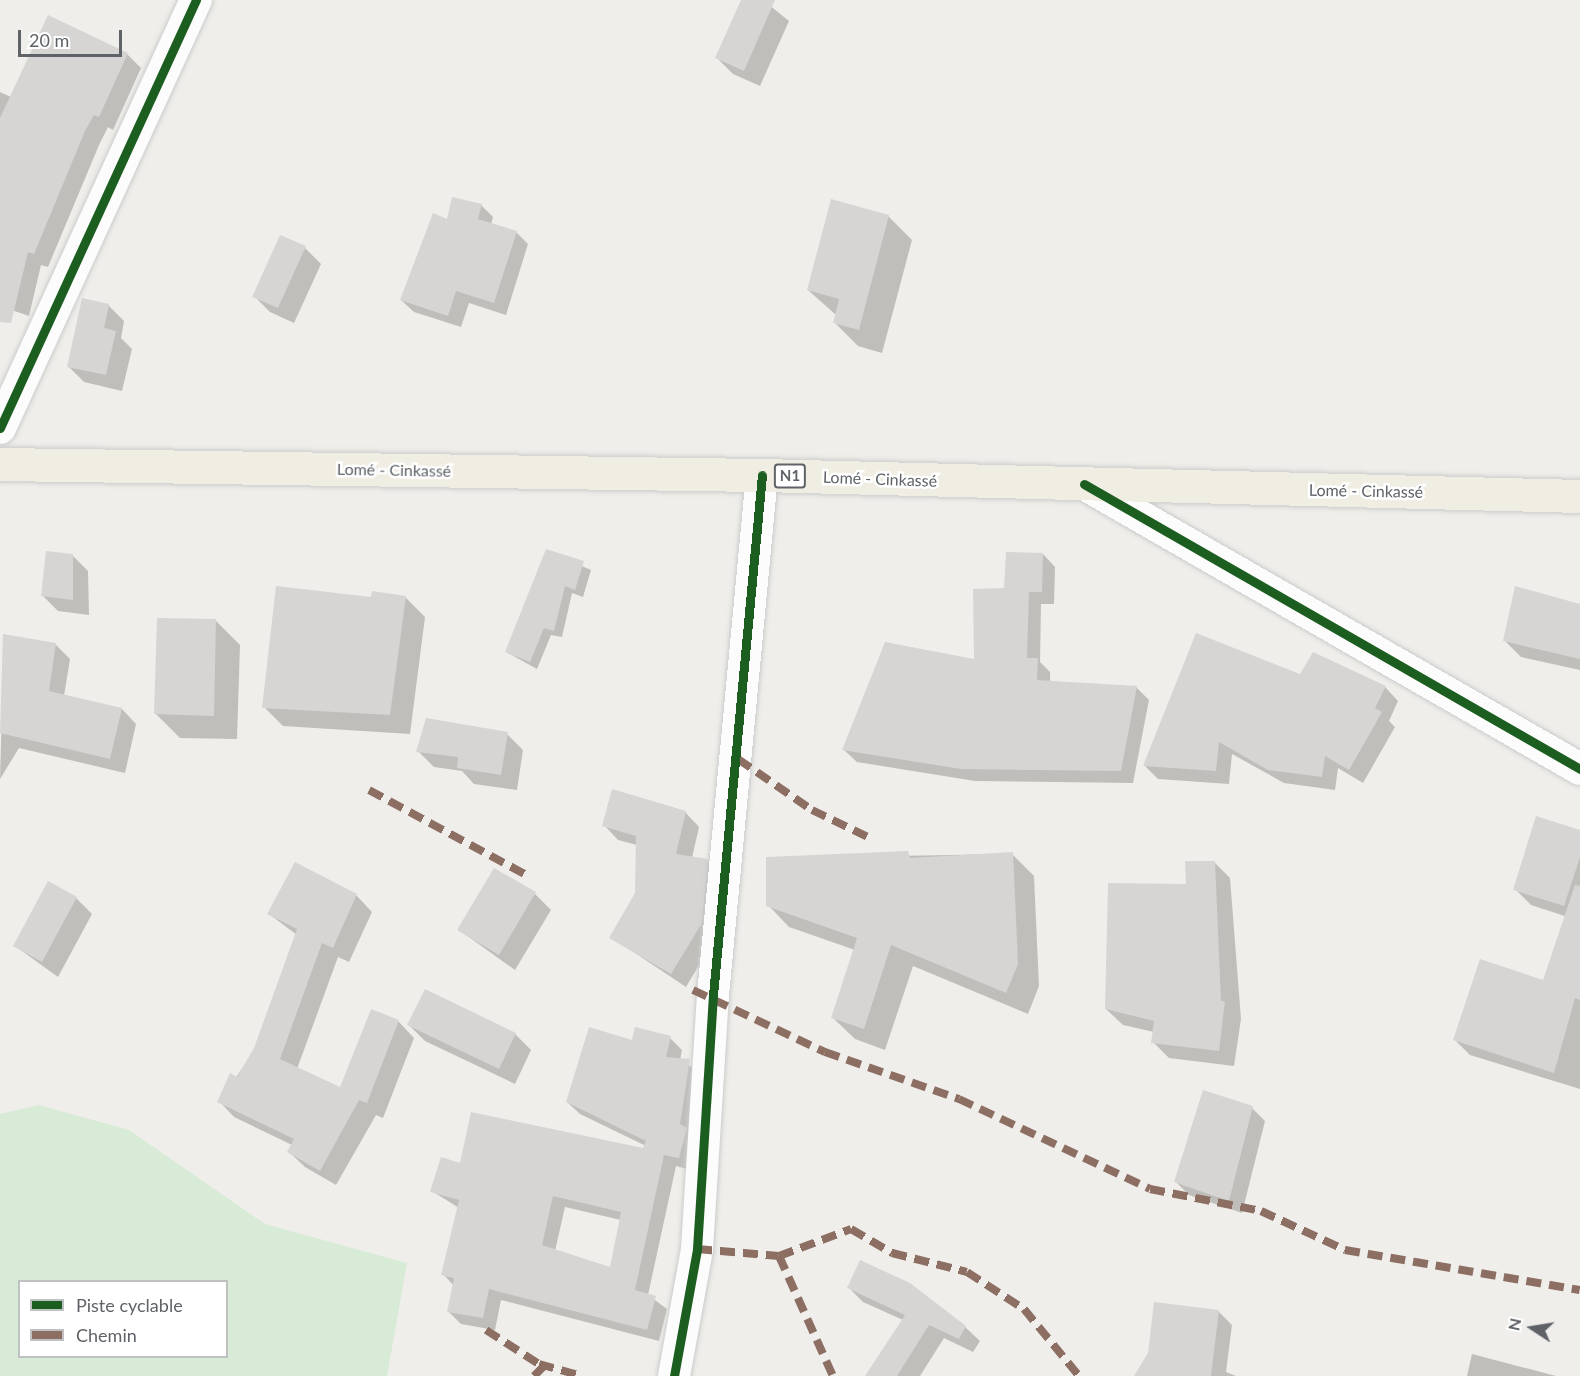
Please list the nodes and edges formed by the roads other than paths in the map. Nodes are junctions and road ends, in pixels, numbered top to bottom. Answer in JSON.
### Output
{"nodes":[{"id":1,"x":196,"y":0,"type":"edge"},
{"id":2,"x":0,"y":428,"type":"edge"},
{"id":3,"x":0,"y":464,"type":"edge"},
{"id":4,"x":762,"y":475,"type":"junction"},
{"id":5,"x":1084,"y":484,"type":"junction"},
{"id":6,"x":1580,"y":496,"type":"edge"},
{"id":7,"x":1580,"y":769,"type":"edge"},
{"id":8,"x":675,"y":1376,"type":"edge"}],
"edges":[{"from":1,"to":2,"type":"street"},
{"from":3,"to":4,"type":"highway","name":"Lomé - Cinkassé","number":"N1"},
{"from":4,"to":5,"type":"highway","name":"Lomé - Cinkassé","number":"N1"},
{"from":4,"to":8,"type":"street"},
{"from":5,"to":6,"type":"highway","name":"Lomé - Cinkassé","number":"N1"},
{"from":5,"to":7,"type":"street"}]}
